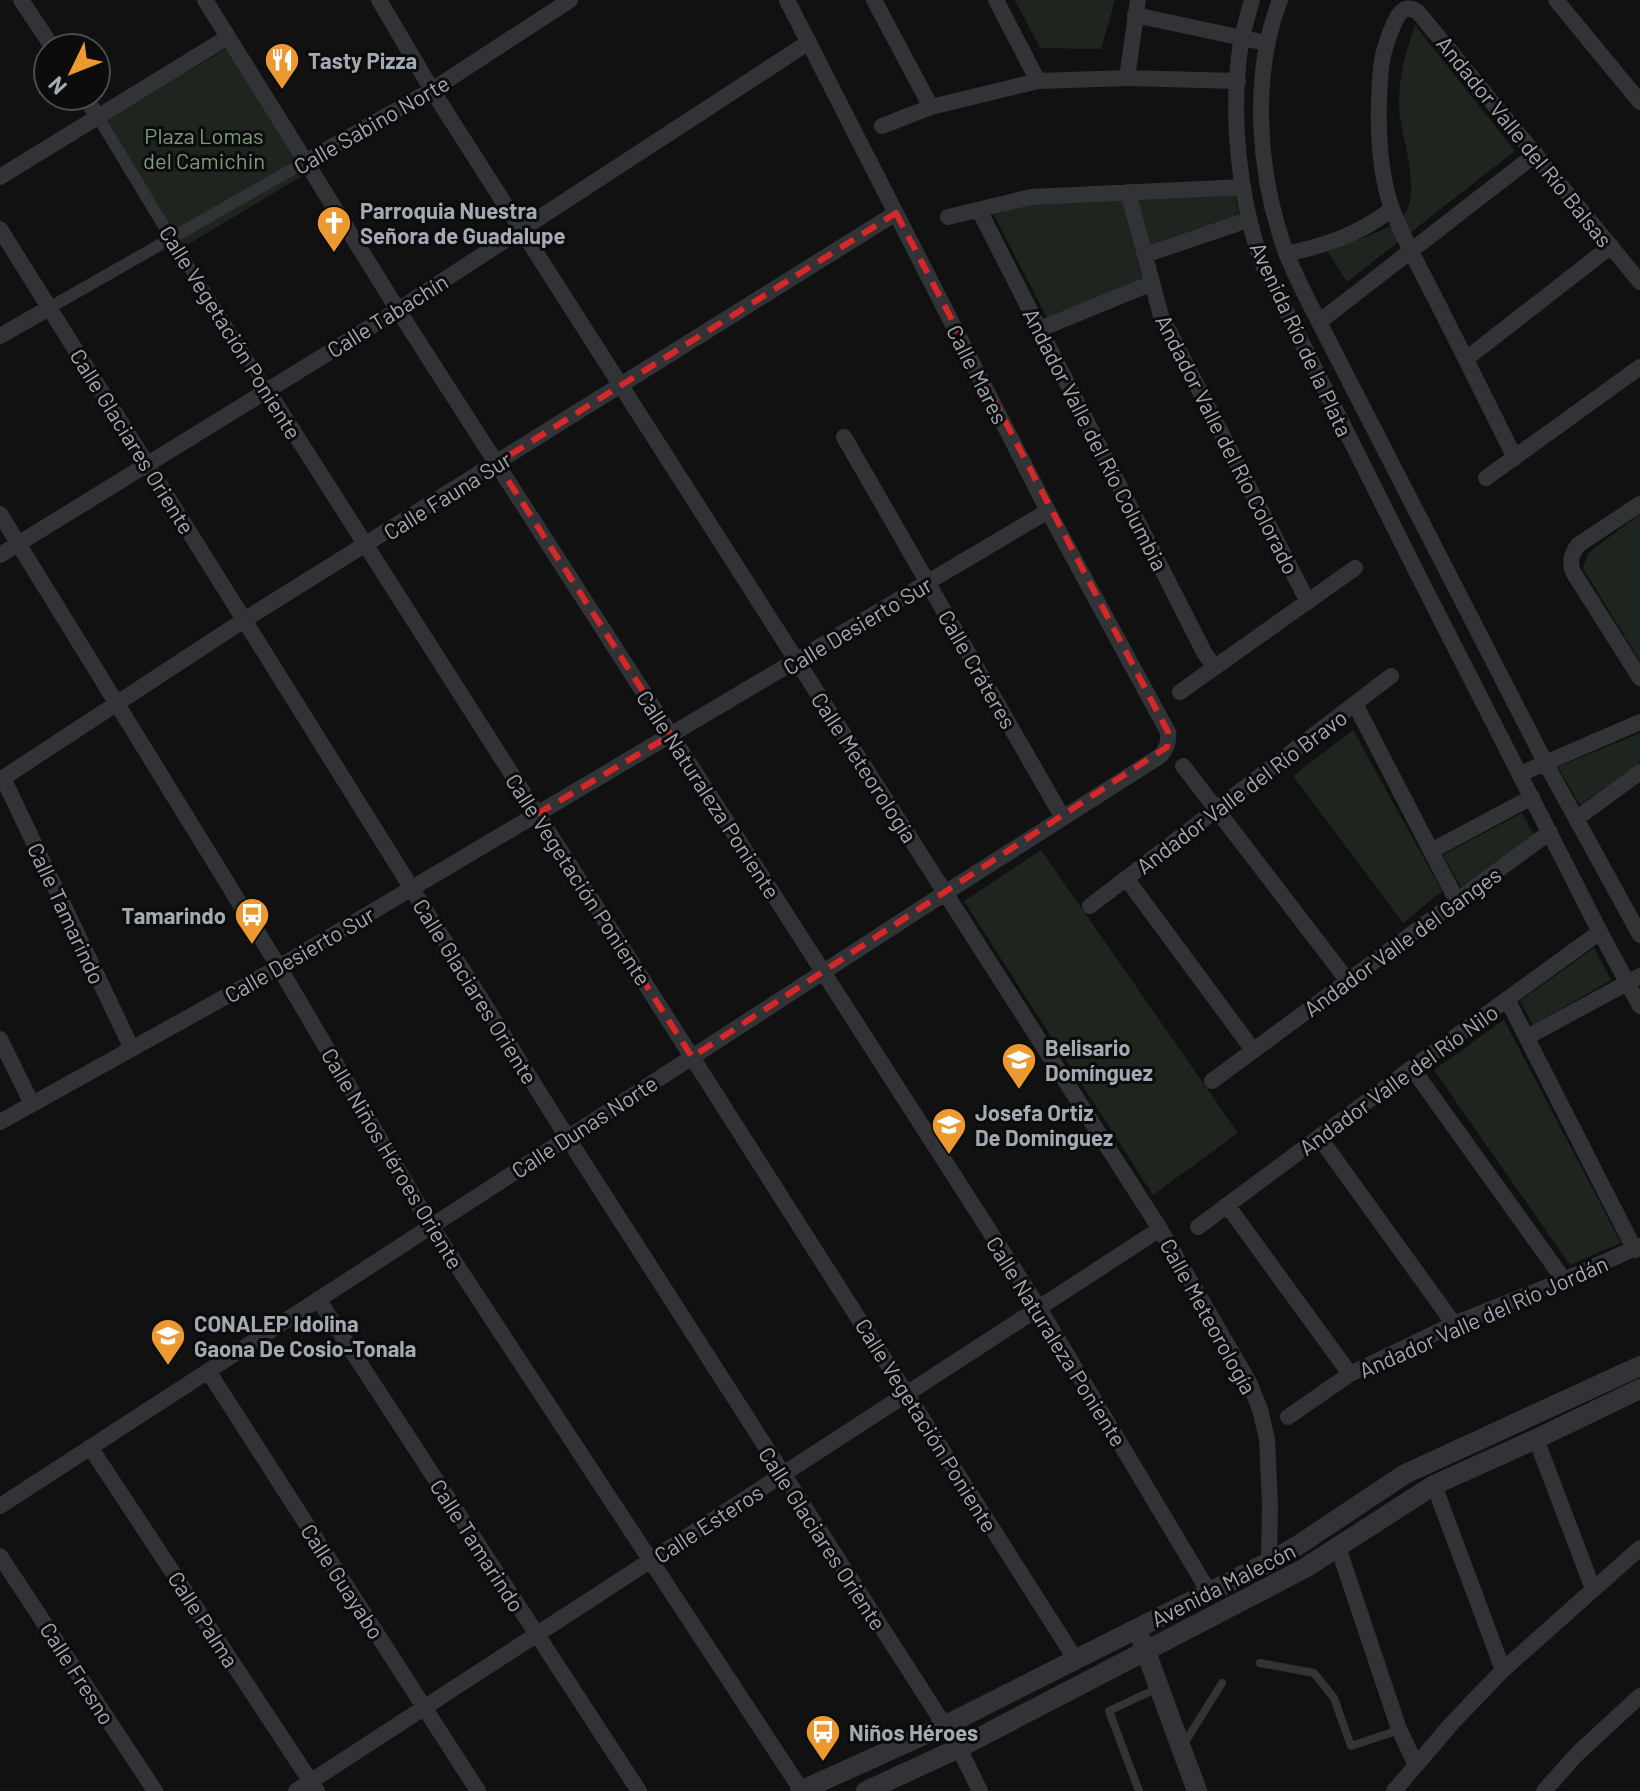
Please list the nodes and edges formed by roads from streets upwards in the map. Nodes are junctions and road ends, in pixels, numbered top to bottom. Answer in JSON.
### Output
{"nodes":[{"id":1,"x":21,"y":0,"type":"edge"},
{"id":2,"x":205,"y":0,"type":"edge"},
{"id":3,"x":379,"y":0,"type":"edge"},
{"id":4,"x":570,"y":0,"type":"edge"},
{"id":5,"x":787,"y":0,"type":"edge"},
{"id":6,"x":874,"y":0,"type":"edge"},
{"id":7,"x":996,"y":0,"type":"edge"},
{"id":8,"x":1252,"y":0,"type":"edge"},
{"id":9,"x":1280,"y":0,"type":"edge"},
{"id":10,"x":1556,"y":0,"type":"edge"},
{"id":11,"x":1136,"y":7,"type":"edge"},
{"id":12,"x":42,"y":32,"type":"edge"},
{"id":13,"x":228,"y":37,"type":"junction"},
{"id":14,"x":1242,"y":38,"type":"junction"},
{"id":15,"x":809,"y":42,"type":"junction"},
{"id":16,"x":1266,"y":43,"type":"junction"},
{"id":17,"x":1127,"y":78,"type":"junction"},
{"id":18,"x":1038,"y":81,"type":"junction"},
{"id":19,"x":1238,"y":81,"type":"junction"},
{"id":20,"x":432,"y":90,"type":"junction"},
{"id":21,"x":1638,"y":95,"type":"edge"},
{"id":22,"x":931,"y":107,"type":"junction"},
{"id":23,"x":95,"y":112,"type":"edge"},
{"id":24,"x":98,"y":117,"type":"junction"},
{"id":25,"x":882,"y":126,"type":"dead end"},
{"id":26,"x":1264,"y":152,"type":"junction"},
{"id":27,"x":1239,"y":153,"type":"junction"},
{"id":28,"x":1536,"y":154,"type":"junction"},
{"id":29,"x":305,"y":162,"type":"junction"},
{"id":30,"x":0,"y":177,"type":"edge"},
{"id":31,"x":1243,"y":187,"type":"junction"},
{"id":32,"x":1128,"y":192,"type":"junction"},
{"id":33,"x":1392,"y":209,"type":"junction"},
{"id":34,"x":979,"y":210,"type":"junction"},
{"id":35,"x":896,"y":213,"type":"junction"},
{"id":36,"x":948,"y":217,"type":"dead end"},
{"id":37,"x":1250,"y":227,"type":"junction"},
{"id":38,"x":1278,"y":228,"type":"junction"},
{"id":39,"x":0,"y":229,"type":"edge"},
{"id":40,"x":521,"y":230,"type":"junction"},
{"id":41,"x":171,"y":238,"type":"junction"},
{"id":42,"x":1611,"y":246,"type":"junction"},
{"id":43,"x":1412,"y":250,"type":"junction"},
{"id":44,"x":1286,"y":254,"type":"junction"},
{"id":45,"x":1145,"y":255,"type":"junction"},
{"id":46,"x":1640,"y":282,"type":"edge"},
{"id":47,"x":1152,"y":283,"type":"junction"},
{"id":48,"x":49,"y":308,"type":"junction"},
{"id":49,"x":398,"y":310,"type":"junction"},
{"id":50,"x":1319,"y":322,"type":"junction"},
{"id":51,"x":1040,"y":329,"type":"junction"},
{"id":52,"x":0,"y":336,"type":"edge"},
{"id":53,"x":1466,"y":359,"type":"junction"},
{"id":54,"x":1640,"y":367,"type":"edge"},
{"id":55,"x":621,"y":386,"type":"junction"},
{"id":56,"x":267,"y":390,"type":"junction"},
{"id":57,"x":844,"y":437,"type":"dead end"},
{"id":58,"x":1515,"y":458,"type":"junction"},
{"id":59,"x":497,"y":463,"type":"junction"},
{"id":60,"x":147,"y":464,"type":"junction"},
{"id":61,"x":1486,"y":478,"type":"dead end"},
{"id":62,"x":1640,"y":504,"type":"edge"},
{"id":63,"x":1048,"y":511,"type":"junction"},
{"id":64,"x":0,"y":514,"type":"edge"},
{"id":65,"x":18,"y":543,"type":"junction"},
{"id":66,"x":366,"y":545,"type":"junction"},
{"id":67,"x":0,"y":555,"type":"edge"},
{"id":68,"x":1440,"y":557,"type":"junction"},
{"id":69,"x":1355,"y":568,"type":"dead end"},
{"id":70,"x":1415,"y":569,"type":"junction"},
{"id":71,"x":929,"y":583,"type":"junction"},
{"id":72,"x":1308,"y":602,"type":"junction"},
{"id":73,"x":244,"y":620,"type":"junction"},
{"id":74,"x":797,"y":661,"type":"junction"},
{"id":75,"x":1215,"y":667,"type":"junction"},
{"id":76,"x":1391,"y":676,"type":"dead end"},
{"id":77,"x":1640,"y":678,"type":"edge"},
{"id":78,"x":1180,"y":692,"type":"dead end"},
{"id":79,"x":116,"y":704,"type":"junction"},
{"id":80,"x":1355,"y":704,"type":"junction"},
{"id":81,"x":1640,"y":722,"type":"edge"},
{"id":82,"x":671,"y":735,"type":"junction"},
{"id":83,"x":1167,"y":747,"type":"joint"},
{"id":84,"x":1545,"y":762,"type":"junction"},
{"id":85,"x":1183,"y":766,"type":"dead end"},
{"id":86,"x":1640,"y":772,"type":"edge"},
{"id":87,"x":1520,"y":774,"type":"junction"},
{"id":88,"x":2,"y":779,"type":"edge"},
{"id":89,"x":1532,"y":797,"type":"junction"},
{"id":90,"x":1217,"y":809,"type":"junction"},
{"id":91,"x":537,"y":814,"type":"junction"},
{"id":92,"x":1063,"y":818,"type":"junction"},
{"id":93,"x":1576,"y":819,"type":"junction"},
{"id":94,"x":1550,"y":832,"type":"junction"},
{"id":95,"x":1431,"y":851,"type":"junction"},
{"id":96,"x":1126,"y":878,"type":"junction"},
{"id":97,"x":412,"y":888,"type":"junction"},
{"id":98,"x":945,"y":893,"type":"junction"},
{"id":99,"x":1457,"y":901,"type":"junction"},
{"id":100,"x":1090,"y":906,"type":"dead end"},
{"id":101,"x":1635,"y":912,"type":"edge"},
{"id":102,"x":1600,"y":932,"type":"junction"},
{"id":103,"x":1640,"y":935,"type":"edge"},
{"id":104,"x":279,"y":967,"type":"junction"},
{"id":105,"x":823,"y":972,"type":"junction"},
{"id":106,"x":1634,"y":979,"type":"edge"},
{"id":107,"x":1348,"y":981,"type":"junction"},
{"id":108,"x":1507,"y":999,"type":"junction"},
{"id":109,"x":1640,"y":1006,"type":"edge"},
{"id":110,"x":1527,"y":1037,"type":"junction"},
{"id":111,"x":0,"y":1039,"type":"edge"},
{"id":112,"x":132,"y":1049,"type":"junction"},
{"id":113,"x":1253,"y":1050,"type":"junction"},
{"id":114,"x":692,"y":1057,"type":"junction"},
{"id":115,"x":1412,"y":1068,"type":"junction"},
{"id":116,"x":1212,"y":1081,"type":"dead end"},
{"id":117,"x":32,"y":1104,"type":"junction"},
{"id":118,"x":0,"y":1122,"type":"edge"},
{"id":119,"x":567,"y":1137,"type":"junction"},
{"id":120,"x":1319,"y":1137,"type":"junction"},
{"id":121,"x":1227,"y":1205,"type":"junction"},
{"id":122,"x":431,"y":1226,"type":"junction"},
{"id":123,"x":1198,"y":1227,"type":"dead end"},
{"id":124,"x":1160,"y":1229,"type":"junction"},
{"id":125,"x":1638,"y":1248,"type":"edge"},
{"id":126,"x":1564,"y":1280,"type":"junction"},
{"id":127,"x":318,"y":1299,"type":"junction"},
{"id":128,"x":1039,"y":1308,"type":"junction"},
{"id":129,"x":1454,"y":1324,"type":"junction"},
{"id":130,"x":1640,"y":1366,"type":"edge"},
{"id":131,"x":208,"y":1371,"type":"junction"},
{"id":132,"x":1350,"y":1374,"type":"junction"},
{"id":133,"x":1638,"y":1393,"type":"edge"},
{"id":134,"x":907,"y":1394,"type":"junction"},
{"id":135,"x":1288,"y":1417,"type":"dead end"},
{"id":136,"x":1536,"y":1439,"type":"junction"},
{"id":137,"x":90,"y":1447,"type":"junction"},
{"id":138,"x":783,"y":1475,"type":"junction"},
{"id":139,"x":1434,"y":1485,"type":"junction"},
{"id":140,"x":0,"y":1506,"type":"edge"},
{"id":141,"x":1338,"y":1547,"type":"junction"},
{"id":142,"x":1640,"y":1548,"type":"edge"},
{"id":143,"x":0,"y":1556,"type":"edge"},
{"id":144,"x":651,"y":1561,"type":"junction"},
{"id":145,"x":1269,"y":1562,"type":"junction"},
{"id":146,"x":1593,"y":1589,"type":"junction"},
{"id":147,"x":1209,"y":1592,"type":"junction"},
{"id":148,"x":1137,"y":1628,"type":"junction"},
{"id":149,"x":536,"y":1635,"type":"junction"},
{"id":150,"x":1145,"y":1651,"type":"junction"},
{"id":151,"x":1076,"y":1660,"type":"junction"},
{"id":152,"x":1503,"y":1670,"type":"junction"},
{"id":153,"x":1640,"y":1696,"type":"edge"},
{"id":154,"x":424,"y":1708,"type":"junction"},
{"id":155,"x":944,"y":1726,"type":"junction"},
{"id":156,"x":959,"y":1748,"type":"junction"},
{"id":157,"x":1416,"y":1765,"type":"junction"},
{"id":158,"x":314,"y":1786,"type":"edge"},
{"id":159,"x":155,"y":1791,"type":"edge"},
{"id":160,"x":296,"y":1791,"type":"edge"},
{"id":161,"x":478,"y":1791,"type":"edge"},
{"id":162,"x":639,"y":1791,"type":"edge"},
{"id":163,"x":801,"y":1791,"type":"edge"},
{"id":164,"x":866,"y":1791,"type":"edge"},
{"id":165,"x":980,"y":1791,"type":"edge"},
{"id":166,"x":1197,"y":1791,"type":"edge"},
{"id":167,"x":1394,"y":1791,"type":"edge"},
{"id":168,"x":1544,"y":1791,"type":"edge"}],
"edges":[{"from":1,"to":12,"type":"street"},
{"from":2,"to":13,"type":"street","name":"Calle Naturaleza Poniente"},
{"from":3,"to":20,"type":"street","name":"Calle Meteorología"},
{"from":4,"to":20,"type":"street","name":"Calle Sabino Norte"},
{"from":5,"to":15,"type":"street","name":"Calle Mares"},
{"from":6,"to":22,"type":"street"},
{"from":7,"to":18,"type":"street"},
{"from":8,"to":14,"type":"street","name":"Avenida Río de la Plata"},
{"from":9,"to":16,"type":"street","name":"Avenida Río de la Plata"},
{"from":10,"to":21,"type":"street"},
{"from":11,"to":14,"type":"street"},
{"from":11,"to":17,"type":"street"},
{"from":13,"to":24,"type":"street"},
{"from":13,"to":29,"type":"street","name":"Calle Naturaleza Poniente"},
{"from":14,"to":16,"type":"street"},
{"from":14,"to":19,"type":"street","name":"Avenida Río de la Plata"},
{"from":15,"to":35,"type":"street","name":"Calle Mares"},
{"from":15,"to":40,"type":"street","name":"Calle Tabachín"},
{"from":16,"to":26,"type":"street","name":"Avenida Río de la Plata"},
{"from":17,"to":18,"type":"street"},
{"from":17,"to":19,"type":"street"},
{"from":18,"to":22,"type":"street"},
{"from":19,"to":27,"type":"street","name":"Avenida Río de la Plata"},
{"from":20,"to":29,"type":"street","name":"Calle Sabino Norte"},
{"from":20,"to":40,"type":"street","name":"Calle Meteorología"},
{"from":22,"to":25,"type":"street"},
{"from":23,"to":24,"type":"street","name":"Calle Vegetación Poniente"},
{"from":24,"to":30,"type":"street"},
{"from":24,"to":41,"type":"street","name":"Calle Vegetación Poniente"},
{"from":26,"to":27,"type":"street"},
{"from":26,"to":38,"type":"street","name":"Avenida Río de la Plata"},
{"from":27,"to":31,"type":"street","name":"Avenida Río de la Plata"},
{"from":28,"to":33,"type":"street","name":"Andador Valle del Río Balsas"},
{"from":28,"to":42,"type":"street","name":"Andador Valle del Río Balsas"},
{"from":28,"to":43,"type":"street"},
{"from":29,"to":41,"type":"street","name":"Calle Sabino Norte"},
{"from":29,"to":49,"type":"street","name":"Calle Naturaleza Poniente"},
{"from":31,"to":32,"type":"street"},
{"from":31,"to":37,"type":"street","name":"Avenida Río de la Plata"},
{"from":32,"to":34,"type":"street"},
{"from":32,"to":45,"type":"street","name":"Andador Valle del Río Colorado"},
{"from":33,"to":43,"type":"street"},
{"from":33,"to":44,"type":"street"},
{"from":34,"to":36,"type":"street"},
{"from":34,"to":51,"type":"street","name":"Andador Valle del Río Columbia"},
{"from":35,"to":55,"type":"street","name":"Calle Fauna Sur"},
{"from":35,"to":63,"type":"street","name":"Calle Mares"},
{"from":37,"to":38,"type":"street"},
{"from":37,"to":45,"type":"street"},
{"from":37,"to":70,"type":"street","name":"Avenida Río de la Plata"},
{"from":38,"to":44,"type":"street","name":"Avenida Río de la Plata"},
{"from":39,"to":48,"type":"street","name":"Calle Glaciares Oriente"},
{"from":40,"to":49,"type":"street","name":"Calle Tabachín"},
{"from":40,"to":55,"type":"street","name":"Calle Meteorología"},
{"from":41,"to":48,"type":"street","name":"Calle Sabino Norte"},
{"from":41,"to":56,"type":"street","name":"Calle Vegetación Poniente"},
{"from":42,"to":46,"type":"street","name":"Andador Valle del Río Balsas"},
{"from":42,"to":53,"type":"street"},
{"from":43,"to":50,"type":"street"},
{"from":43,"to":53,"type":"street"},
{"from":44,"to":50,"type":"street","name":"Avenida Río de la Plata"},
{"from":45,"to":47,"type":"street","name":"Andador Valle del Río Colorado"},
{"from":47,"to":51,"type":"street"},
{"from":47,"to":72,"type":"street","name":"Andador Valle del Río Colorado"},
{"from":48,"to":52,"type":"street","name":"Calle Sabino Norte"},
{"from":48,"to":60,"type":"street","name":"Calle Glaciares Oriente"},
{"from":49,"to":56,"type":"street","name":"Calle Tabachín"},
{"from":49,"to":59,"type":"street","name":"Calle Naturaleza Poniente"},
{"from":50,"to":68,"type":"street","name":"Avenida Río de la Plata"},
{"from":51,"to":75,"type":"street","name":"Andador Valle del Río Columbia"},
{"from":53,"to":58,"type":"street"},
{"from":54,"to":58,"type":"street"},
{"from":55,"to":59,"type":"street","name":"Calle Fauna Sur"},
{"from":55,"to":74,"type":"street","name":"Calle Meteorología"},
{"from":56,"to":60,"type":"street","name":"Calle Tabachín"},
{"from":56,"to":66,"type":"street","name":"Calle Vegetación Poniente"},
{"from":57,"to":71,"type":"street","name":"Calle Cráteres"},
{"from":58,"to":61,"type":"street"},
{"from":59,"to":66,"type":"street","name":"Calle Fauna Sur"},
{"from":59,"to":82,"type":"street","name":"Calle Naturaleza Poniente"},
{"from":60,"to":65,"type":"street","name":"Calle Tabachín"},
{"from":60,"to":73,"type":"street","name":"Calle Glaciares Oriente"},
{"from":62,"to":77,"type":"street"},
{"from":63,"to":71,"type":"street","name":"Calle Desierto Sur"},
{"from":63,"to":83,"type":"street","name":"Calle Mares"},
{"from":64,"to":65,"type":"street","name":"Calle Niños Héroes Oriente"},
{"from":65,"to":67,"type":"street","name":"Calle Tabachín"},
{"from":65,"to":79,"type":"street","name":"Calle Niños Héroes Oriente"},
{"from":66,"to":73,"type":"street","name":"Calle Fauna Sur"},
{"from":66,"to":91,"type":"street","name":"Calle Vegetación Poniente"},
{"from":68,"to":70,"type":"street"},
{"from":68,"to":84,"type":"street","name":"Avenida Río de la Plata"},
{"from":69,"to":72,"type":"street"},
{"from":70,"to":87,"type":"street","name":"Avenida Río de la Plata"},
{"from":71,"to":74,"type":"street","name":"Calle Desierto Sur"},
{"from":71,"to":92,"type":"street","name":"Calle Cráteres"},
{"from":72,"to":75,"type":"street"},
{"from":73,"to":79,"type":"street","name":"Calle Fauna Sur"},
{"from":73,"to":97,"type":"street","name":"Calle Glaciares Oriente"},
{"from":74,"to":82,"type":"street","name":"Calle Desierto Sur"},
{"from":74,"to":98,"type":"street","name":"Calle Meteorología"},
{"from":75,"to":78,"type":"street"},
{"from":76,"to":80,"type":"street","name":"Andador Valle del Río Bravo"},
{"from":79,"to":88,"type":"street","name":"Calle Fauna Sur"},
{"from":79,"to":104,"type":"street","name":"Calle Niños Héroes Oriente"},
{"from":80,"to":90,"type":"street","name":"Andador Valle del Río Bravo"},
{"from":80,"to":95,"type":"street"},
{"from":81,"to":84,"type":"street"},
{"from":82,"to":91,"type":"street","name":"Calle Desierto Sur"},
{"from":82,"to":105,"type":"street","name":"Calle Naturaleza Poniente"},
{"from":83,"to":92,"type":"street","name":"Calle Dunas Norte"},
{"from":84,"to":87,"type":"street"},
{"from":84,"to":93,"type":"street","name":"Avenida Río de la Plata"},
{"from":85,"to":90,"type":"street"},
{"from":86,"to":93,"type":"street"},
{"from":87,"to":89,"type":"street","name":"Avenida Río de la Plata"},
{"from":88,"to":112,"type":"street","name":"Calle Tamarindo"},
{"from":89,"to":94,"type":"street","name":"Avenida Río de la Plata"},
{"from":89,"to":95,"type":"street"},
{"from":90,"to":96,"type":"street","name":"Andador Valle del Río Bravo"},
{"from":90,"to":107,"type":"street"},
{"from":91,"to":97,"type":"street","name":"Calle Desierto Sur"},
{"from":91,"to":114,"type":"street","name":"Calle Vegetación Poniente"},
{"from":92,"to":98,"type":"street","name":"Calle Dunas Norte"},
{"from":93,"to":101,"type":"street","name":"Avenida Río de la Plata"},
{"from":94,"to":99,"type":"street","name":"Andador Valle del Ganges"},
{"from":94,"to":102,"type":"street","name":"Avenida Río de la Plata"},
{"from":95,"to":99,"type":"street"},
{"from":96,"to":100,"type":"street","name":"Andador Valle del Río Bravo"},
{"from":96,"to":113,"type":"street"},
{"from":97,"to":104,"type":"street","name":"Calle Desierto Sur"},
{"from":97,"to":119,"type":"street","name":"Calle Glaciares Oriente"},
{"from":98,"to":105,"type":"street","name":"Calle Dunas Norte"},
{"from":98,"to":124,"type":"street","name":"Calle Meteorología"},
{"from":99,"to":107,"type":"street","name":"Andador Valle del Ganges"},
{"from":101,"to":103,"type":"street","name":"Avenida Río de la Plata"},
{"from":102,"to":106,"type":"street","name":"Avenida Río de la Plata"},
{"from":102,"to":108,"type":"street","name":"Andador Valle del Río Nilo"},
{"from":104,"to":112,"type":"street","name":"Calle Desierto Sur"},
{"from":104,"to":122,"type":"street","name":"Calle Niños Héroes Oriente"},
{"from":105,"to":114,"type":"street","name":"Calle Dunas Norte"},
{"from":105,"to":128,"type":"street","name":"Calle Naturaleza Poniente"},
{"from":106,"to":109,"type":"street","name":"Avenida Río de la Plata"},
{"from":106,"to":110,"type":"street"},
{"from":107,"to":113,"type":"street","name":"Andador Valle del Ganges"},
{"from":108,"to":110,"type":"street"},
{"from":108,"to":115,"type":"street","name":"Andador Valle del Río Nilo"},
{"from":110,"to":125,"type":"street"},
{"from":111,"to":117,"type":"street"},
{"from":112,"to":117,"type":"street","name":"Calle Desierto Sur"},
{"from":113,"to":116,"type":"street","name":"Andador Valle del Ganges"},
{"from":114,"to":119,"type":"street","name":"Calle Dunas Norte"},
{"from":114,"to":134,"type":"street","name":"Calle Vegetación Poniente"},
{"from":115,"to":120,"type":"street","name":"Andador Valle del Río Nilo"},
{"from":115,"to":126,"type":"street"},
{"from":117,"to":118,"type":"street","name":"Calle Desierto Sur"},
{"from":119,"to":122,"type":"street","name":"Calle Dunas Norte"},
{"from":119,"to":138,"type":"street","name":"Calle Glaciares Oriente"},
{"from":120,"to":121,"type":"street","name":"Andador Valle del Río Nilo"},
{"from":120,"to":129,"type":"street"},
{"from":121,"to":123,"type":"street","name":"Andador Valle del Río Nilo"},
{"from":121,"to":132,"type":"street"},
{"from":122,"to":127,"type":"street","name":"Calle Dunas Norte"},
{"from":122,"to":144,"type":"street","name":"Calle Niños Héroes Oriente"},
{"from":124,"to":128,"type":"street","name":"Calle Esteros"},
{"from":124,"to":145,"type":"street","name":"Calle Meteorología"},
{"from":125,"to":126,"type":"street","name":"Andador Valle del Río Jordán"},
{"from":126,"to":129,"type":"street","name":"Andador Valle del Río Jordán"},
{"from":127,"to":131,"type":"street","name":"Calle Dunas Norte"},
{"from":127,"to":149,"type":"street","name":"Calle Tamarindo"},
{"from":128,"to":134,"type":"street","name":"Calle Esteros"},
{"from":128,"to":147,"type":"street","name":"Calle Naturaleza Poniente"},
{"from":129,"to":132,"type":"street","name":"Andador Valle del Río Jordán"},
{"from":130,"to":145,"type":"street","name":"Avenida Malecón"},
{"from":131,"to":137,"type":"street","name":"Calle Dunas Norte"},
{"from":131,"to":154,"type":"street","name":"Calle Guayabo"},
{"from":132,"to":135,"type":"street","name":"Andador Valle del Río Jordán"},
{"from":133,"to":136,"type":"street","name":"Avenida Malecón"},
{"from":134,"to":138,"type":"street","name":"Calle Esteros"},
{"from":134,"to":151,"type":"street","name":"Calle Vegetación Poniente"},
{"from":136,"to":139,"type":"street","name":"Avenida Malecón"},
{"from":136,"to":146,"type":"street"},
{"from":137,"to":140,"type":"street","name":"Calle Dunas Norte"},
{"from":137,"to":158,"type":"street","name":"Calle Palma"},
{"from":138,"to":144,"type":"street","name":"Calle Esteros"},
{"from":138,"to":155,"type":"street","name":"Calle Glaciares Oriente"},
{"from":139,"to":141,"type":"street","name":"Avenida Malecón"},
{"from":139,"to":152,"type":"street"},
{"from":141,"to":150,"type":"street","name":"Avenida Malecón"},
{"from":141,"to":157,"type":"street"},
{"from":142,"to":146,"type":"street"},
{"from":143,"to":159,"type":"street","name":"Calle Fresno"},
{"from":144,"to":149,"type":"street","name":"Calle Esteros"},
{"from":144,"to":163,"type":"street","name":"Calle Niños Héroes Oriente"},
{"from":145,"to":147,"type":"street","name":"Avenida Malecón"},
{"from":146,"to":152,"type":"street"},
{"from":147,"to":148,"type":"street","name":"Avenida Malecón"},
{"from":148,"to":150,"type":"street"},
{"from":148,"to":151,"type":"street","name":"Avenida Malecón"},
{"from":149,"to":154,"type":"street","name":"Calle Esteros"},
{"from":149,"to":162,"type":"street","name":"Calle Tamarindo"},
{"from":150,"to":156,"type":"street","name":"Avenida Malecón"},
{"from":150,"to":166,"type":"street"},
{"from":151,"to":155,"type":"street","name":"Avenida Malecón"},
{"from":152,"to":157,"type":"street"},
{"from":153,"to":168,"type":"street"},
{"from":154,"to":158,"type":"street","name":"Calle Esteros"},
{"from":154,"to":161,"type":"street","name":"Calle Guayabo"},
{"from":155,"to":156,"type":"street","name":"Calle Glaciares Oriente"},
{"from":155,"to":163,"type":"street","name":"Avenida Malecón"},
{"from":156,"to":164,"type":"street","name":"Avenida Malecón"},
{"from":156,"to":165,"type":"street","name":"Calle Glaciares Oriente"},
{"from":157,"to":167,"type":"street"},
{"from":158,"to":160,"type":"street","name":"Calle Esteros"}]}
